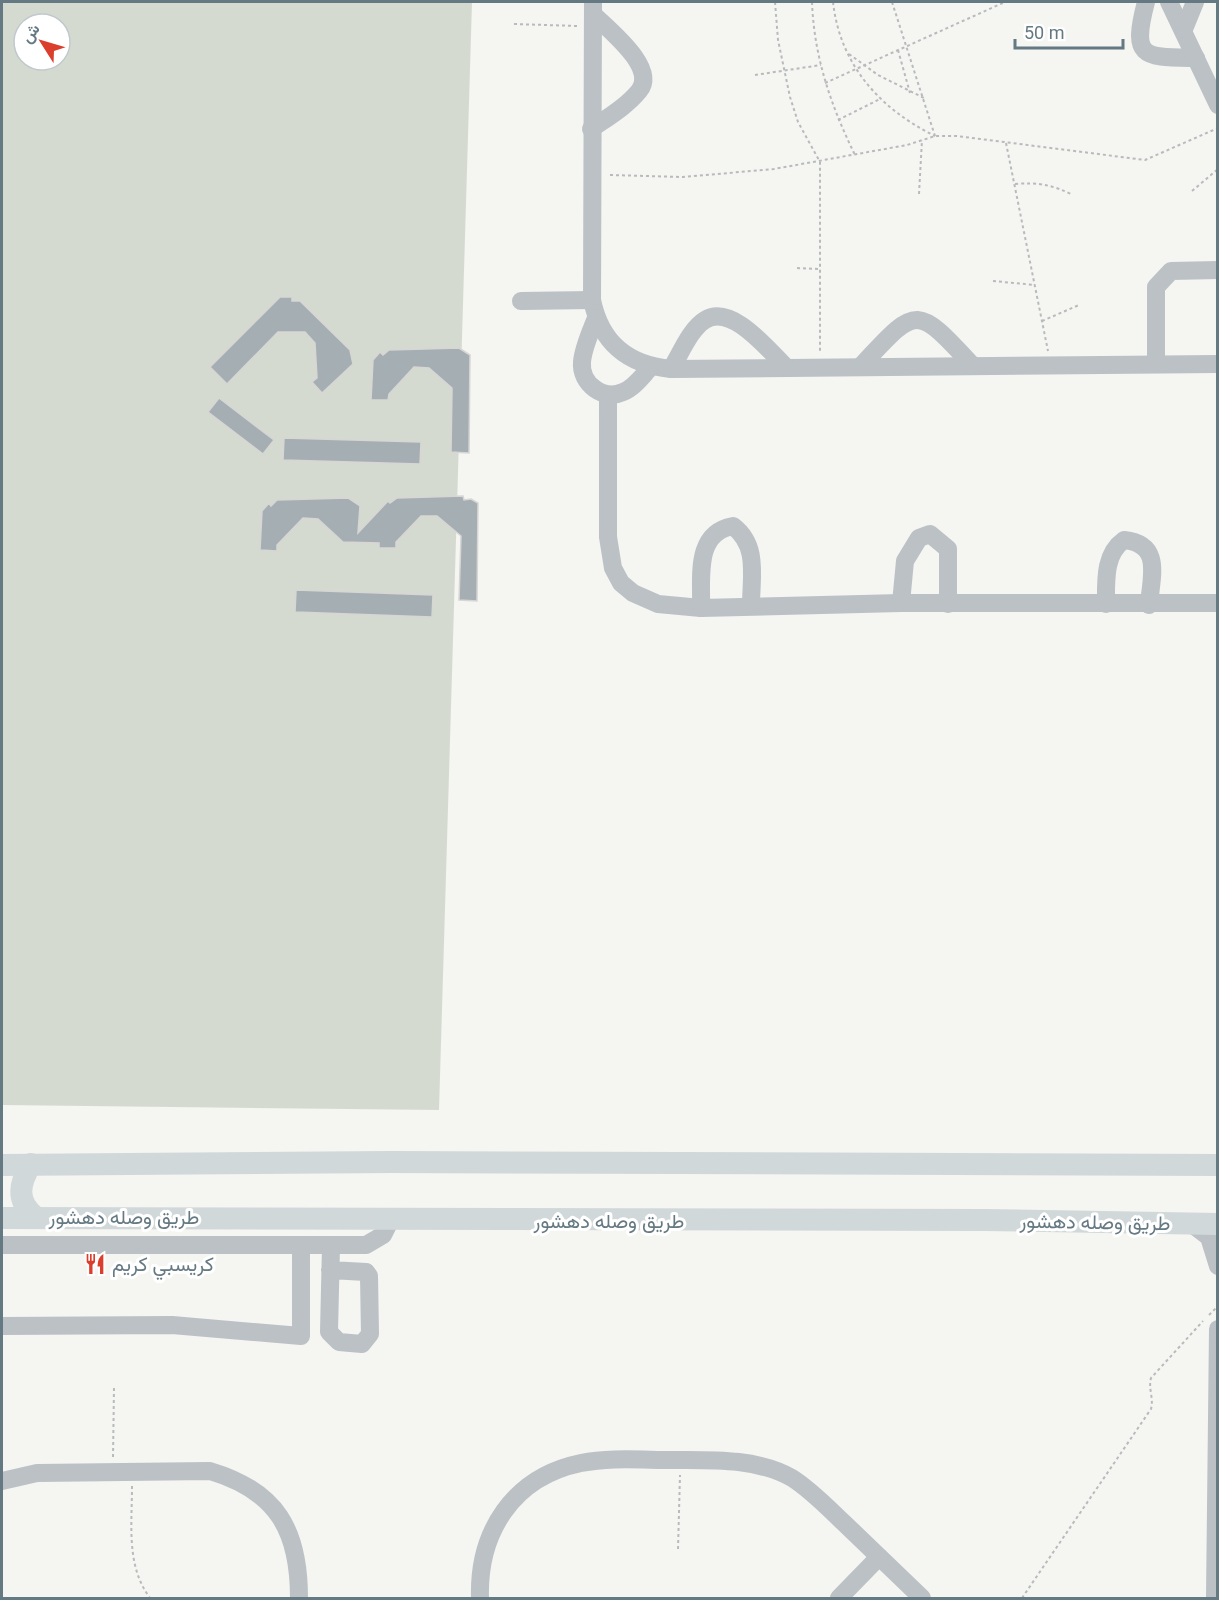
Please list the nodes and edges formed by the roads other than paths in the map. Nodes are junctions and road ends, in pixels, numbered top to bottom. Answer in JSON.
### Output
{"nodes":[{"id":1,"x":1146,"y":2,"type":"edge"},
{"id":2,"x":1169,"y":2,"type":"edge"},
{"id":3,"x":1195,"y":2,"type":"edge"},
{"id":4,"x":593,"y":14,"type":"edge"},
{"id":5,"x":1184,"y":28,"type":"junction"},
{"id":6,"x":1196,"y":58,"type":"junction"},
{"id":7,"x":1218,"y":105,"type":"edge"},
{"id":8,"x":591,"y":129,"type":"junction"},
{"id":9,"x":1218,"y":270,"type":"edge"},
{"id":10,"x":521,"y":301,"type":"dead end"},
{"id":11,"x":594,"y":309,"type":"junction"},
{"id":12,"x":1156,"y":364,"type":"junction"},
{"id":13,"x":1218,"y":364,"type":"edge"},
{"id":14,"x":973,"y":366,"type":"junction"},
{"id":15,"x":651,"y":367,"type":"junction"},
{"id":16,"x":787,"y":368,"type":"junction"},
{"id":17,"x":860,"y":368,"type":"junction"},
{"id":18,"x":671,"y":369,"type":"junction"},
{"id":19,"x":608,"y":394,"type":"junction"},
{"id":20,"x":901,"y":603,"type":"junction"},
{"id":21,"x":1218,"y":603,"type":"edge"},
{"id":22,"x":948,"y":604,"type":"junction"},
{"id":23,"x":1106,"y":604,"type":"junction"},
{"id":24,"x":1149,"y":605,"type":"junction"},
{"id":25,"x":751,"y":606,"type":"junction"},
{"id":26,"x":701,"y":608,"type":"junction"},
{"id":27,"x":2,"y":1164,"type":"edge"},
{"id":28,"x":31,"y":1164,"type":"junction"},
{"id":29,"x":1218,"y":1165,"type":"edge"},
{"id":30,"x":34,"y":1216,"type":"junction"},
{"id":31,"x":2,"y":1218,"type":"edge"},
{"id":32,"x":390,"y":1221,"type":"junction"},
{"id":33,"x":1192,"y":1224,"type":"junction"},
{"id":34,"x":1218,"y":1224,"type":"edge"},
{"id":35,"x":2,"y":1245,"type":"edge"},
{"id":36,"x":301,"y":1246,"type":"junction"},
{"id":37,"x":331,"y":1246,"type":"junction"},
{"id":38,"x":1218,"y":1266,"type":"edge"},
{"id":39,"x":330,"y":1270,"type":"junction"},
{"id":40,"x":2,"y":1326,"type":"edge"},
{"id":41,"x":1218,"y":1329,"type":"edge"},
{"id":42,"x":301,"y":1336,"type":"junction"},
{"id":43,"x":330,"y":1336,"type":"junction"},
{"id":44,"x":2,"y":1481,"type":"edge"},
{"id":45,"x":879,"y":1557,"type":"junction"},
{"id":46,"x":1216,"y":1595,"type":"edge"},
{"id":47,"x":299,"y":1599,"type":"edge"},
{"id":48,"x":480,"y":1599,"type":"edge"},
{"id":49,"x":839,"y":1599,"type":"edge"},
{"id":50,"x":922,"y":1599,"type":"edge"}],
"edges":[{"from":1,"to":6,"type":"street"},
{"from":2,"to":5,"type":"street"},
{"from":3,"to":5,"type":"street"},
{"from":4,"to":8,"type":"street"},
{"from":4,"to":8,"type":"street"},
{"from":5,"to":6,"type":"street"},
{"from":6,"to":7,"type":"street"},
{"from":8,"to":11,"type":"street"},
{"from":9,"to":12,"type":"street"},
{"from":10,"to":11,"type":"street"},
{"from":11,"to":15,"type":"street"},
{"from":11,"to":19,"type":"street"},
{"from":12,"to":13,"type":"street"},
{"from":12,"to":14,"type":"street"},
{"from":14,"to":17,"type":"street"},
{"from":14,"to":17,"type":"street"},
{"from":15,"to":18,"type":"street"},
{"from":15,"to":19,"type":"street"},
{"from":16,"to":17,"type":"street"},
{"from":16,"to":18,"type":"street"},
{"from":16,"to":18,"type":"street"},
{"from":19,"to":26,"type":"street"},
{"from":20,"to":22,"type":"street"},
{"from":20,"to":22,"type":"street"},
{"from":20,"to":25,"type":"street"},
{"from":21,"to":24,"type":"street"},
{"from":22,"to":23,"type":"street"},
{"from":23,"to":24,"type":"street"},
{"from":23,"to":24,"type":"street"},
{"from":25,"to":26,"type":"street"},
{"from":25,"to":26,"type":"street"},
{"from":27,"to":28,"type":"main road"},
{"from":28,"to":29,"type":"main road"},
{"from":28,"to":30,"type":"main road"},
{"from":30,"to":31,"type":"main road","name":"طريق وصله دهشور"},
{"from":30,"to":32,"type":"main road","name":"طريق وصله دهشور"},
{"from":32,"to":33,"type":"main road","name":"طريق وصله دهشور"},
{"from":32,"to":37,"type":"street"},
{"from":33,"to":34,"type":"main road","name":"طريق وصله دهشور"},
{"from":33,"to":38,"type":"street"},
{"from":35,"to":36,"type":"street"},
{"from":36,"to":37,"type":"street"},
{"from":36,"to":42,"type":"street"},
{"from":37,"to":39,"type":"street"},
{"from":39,"to":43,"type":"street"},
{"from":39,"to":43,"type":"street"},
{"from":40,"to":42,"type":"street"},
{"from":41,"to":46,"type":"street"},
{"from":42,"to":43,"type":"street"},
{"from":44,"to":47,"type":"street"},
{"from":45,"to":48,"type":"street"},
{"from":45,"to":49,"type":"street"},
{"from":45,"to":50,"type":"street"}]}
